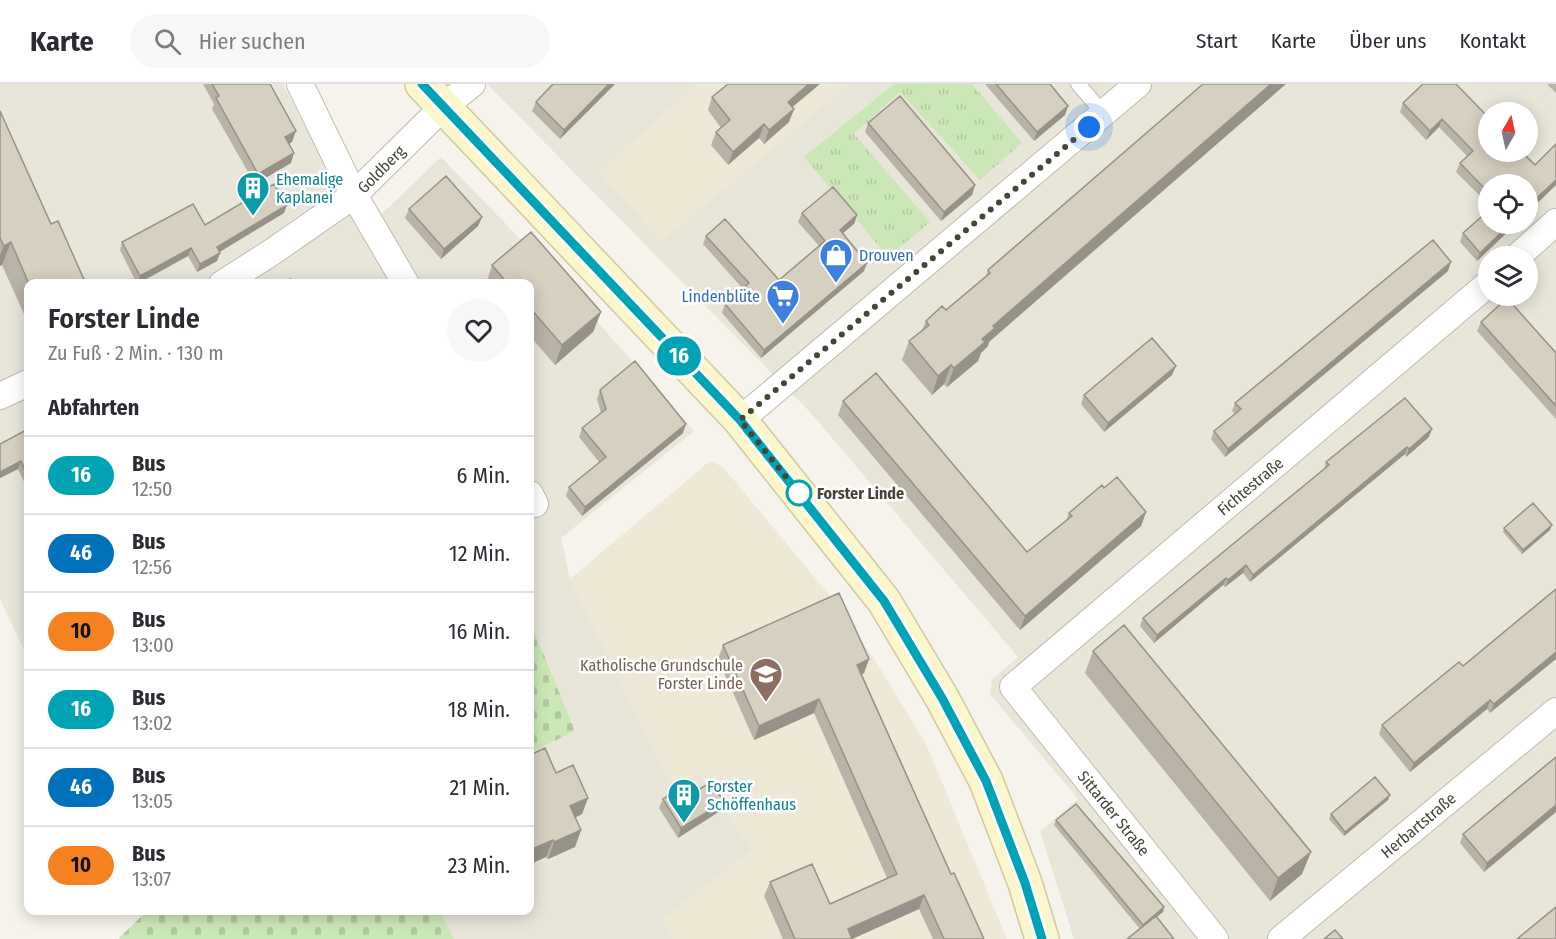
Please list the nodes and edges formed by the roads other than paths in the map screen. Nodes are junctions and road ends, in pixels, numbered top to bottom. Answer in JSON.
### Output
{"nodes":[{"id":1,"x":300,"y":84,"type":"edge"},
{"id":2,"x":472,"y":84,"type":"edge"},
{"id":3,"x":1078,"y":84,"type":"edge"},
{"id":4,"x":1138,"y":84,"type":"edge"},
{"id":5,"x":433,"y":95,"type":"edge"},
{"id":6,"x":1104,"y":114,"type":"junction"},
{"id":7,"x":354,"y":195,"type":"junction"},
{"id":8,"x":1556,"y":222,"type":"edge"},
{"id":9,"x":1529,"y":246,"type":"edge"},
{"id":10,"x":230,"y":279,"type":"edge"},
{"id":11,"x":403,"y":279,"type":"edge"},
{"id":12,"x":1478,"y":292,"type":"edge"},
{"id":13,"x":24,"y":385,"type":"edge"},
{"id":14,"x":0,"y":396,"type":"edge"},
{"id":15,"x":740,"y":420,"type":"junction"},
{"id":16,"x":1013,"y":687,"type":"joint"},
{"id":17,"x":1556,"y":711,"type":"edge"},
{"id":18,"x":1042,"y":939,"type":"edge"},
{"id":19,"x":1215,"y":939,"type":"edge"},
{"id":20,"x":1281,"y":939,"type":"edge"}],
"edges":[{"from":1,"to":7,"type":"street"},
{"from":2,"to":5,"type":"street","name":"Goldberg"},
{"from":3,"to":6,"type":"lane"},
{"from":4,"to":6,"type":"street"},
{"from":5,"to":7,"type":"street","name":"Goldberg"},
{"from":5,"to":15,"type":"main road"},
{"from":6,"to":15,"type":"street"},
{"from":7,"to":10,"type":"street","name":"Goldberg"},
{"from":7,"to":11,"type":"street"},
{"from":8,"to":9,"type":"street"},
{"from":12,"to":16,"type":"street","name":"Fichtestraße"},
{"from":13,"to":14,"type":"street"},
{"from":15,"to":18,"type":"main road"},
{"from":16,"to":19,"type":"street","name":"Sittarder Straße"},
{"from":17,"to":20,"type":"street","name":"Herbartstraße"}]}
